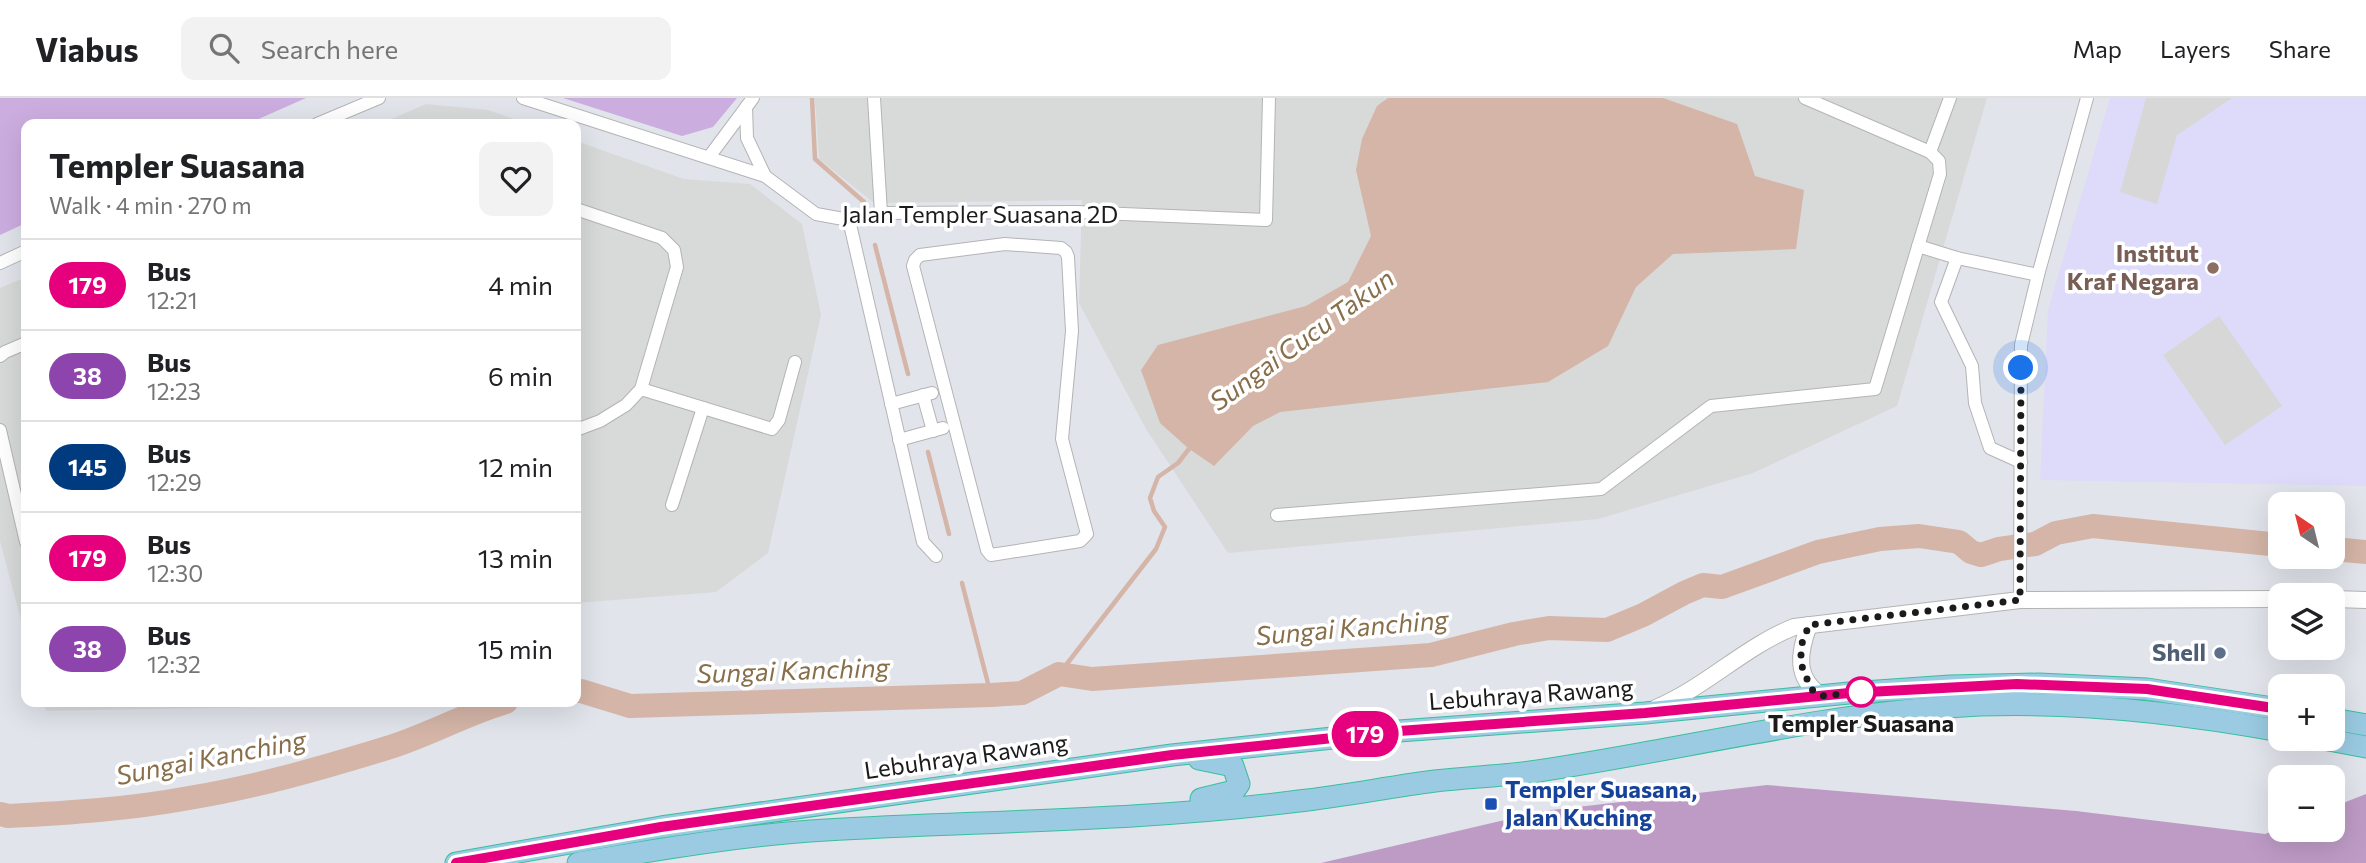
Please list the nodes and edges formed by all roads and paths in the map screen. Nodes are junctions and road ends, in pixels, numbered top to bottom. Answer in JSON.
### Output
{"nodes":[{"id":1,"x":379,"y":98,"type":"edge"},
{"id":2,"x":523,"y":98,"type":"edge"},
{"id":3,"x":874,"y":98,"type":"edge"},
{"id":4,"x":1269,"y":98,"type":"edge"},
{"id":5,"x":1950,"y":98,"type":"edge"},
{"id":6,"x":2087,"y":98,"type":"edge"},
{"id":7,"x":1809,"y":99,"type":"edge"},
{"id":8,"x":750,"y":102,"type":"edge"},
{"id":9,"x":329,"y":119,"type":"edge"},
{"id":10,"x":1930,"y":152,"type":"junction"},
{"id":11,"x":709,"y":157,"type":"junction"},
{"id":12,"x":765,"y":176,"type":"junction"},
{"id":13,"x":581,"y":211,"type":"edge"},
{"id":14,"x":880,"y":213,"type":"junction"},
{"id":15,"x":849,"y":220,"type":"junction"},
{"id":16,"x":1918,"y":246,"type":"junction"},
{"id":17,"x":21,"y":253,"type":"edge"},
{"id":18,"x":1957,"y":258,"type":"junction"},
{"id":19,"x":0,"y":263,"type":"edge"},
{"id":20,"x":2038,"y":275,"type":"junction"},
{"id":21,"x":21,"y":345,"type":"edge"},
{"id":22,"x":0,"y":356,"type":"edge"},
{"id":23,"x":795,"y":362,"type":"dead end"},
{"id":24,"x":641,"y":389,"type":"junction"},
{"id":25,"x":891,"y":404,"type":"junction"},
{"id":26,"x":703,"y":408,"type":"junction"},
{"id":27,"x":581,"y":428,"type":"edge"},
{"id":28,"x":0,"y":430,"type":"edge"},
{"id":29,"x":900,"y":440,"type":"junction"},
{"id":30,"x":2021,"y":462,"type":"junction"},
{"id":31,"x":21,"y":504,"type":"edge"},
{"id":32,"x":673,"y":505,"type":"dead end"},
{"id":33,"x":1278,"y":515,"type":"dead end"},
{"id":34,"x":988,"y":553,"type":"joint"},
{"id":35,"x":936,"y":556,"type":"dead end"},
{"id":36,"x":2268,"y":599,"type":"edge"},
{"id":37,"x":2345,"y":599,"type":"edge"},
{"id":38,"x":2020,"y":600,"type":"junction"},
{"id":39,"x":2366,"y":600,"type":"edge"},
{"id":40,"x":1809,"y":625,"type":"junction"},
{"id":41,"x":1822,"y":696,"type":"junction"},
{"id":42,"x":2268,"y":707,"type":"edge"},
{"id":43,"x":1645,"y":713,"type":"junction"},
{"id":44,"x":2345,"y":721,"type":"edge"},
{"id":45,"x":2366,"y":725,"type":"edge"},
{"id":46,"x":2268,"y":730,"type":"edge"},
{"id":47,"x":2345,"y":743,"type":"edge"},
{"id":48,"x":2366,"y":747,"type":"edge"},
{"id":49,"x":1172,"y":755,"type":"junction"},
{"id":50,"x":1163,"y":814,"type":"junction"},
{"id":51,"x":456,"y":863,"type":"edge"},
{"id":52,"x":578,"y":863,"type":"edge"}],
"edges":[{"from":1,"to":9,"type":"street"},
{"from":2,"to":11,"type":"street","name":"Jalan Templer Suasana 2D"},
{"from":3,"to":14,"type":"street"},
{"from":4,"to":14,"type":"street","name":"Jalan Templer Suasana 2D"},
{"from":5,"to":10,"type":"street"},
{"from":6,"to":20,"type":"street"},
{"from":7,"to":10,"type":"street"},
{"from":8,"to":11,"type":"street"},
{"from":8,"to":12,"type":"street"},
{"from":10,"to":16,"type":"street"},
{"from":11,"to":12,"type":"street","name":"Jalan Templer Suasana 2D"},
{"from":12,"to":15,"type":"street","name":"Jalan Templer Suasana 2D"},
{"from":13,"to":24,"type":"street"},
{"from":14,"to":15,"type":"street","name":"Jalan Templer Suasana 2D"},
{"from":15,"to":25,"type":"street"},
{"from":16,"to":18,"type":"street"},
{"from":16,"to":33,"type":"street"},
{"from":17,"to":19,"type":"street"},
{"from":18,"to":20,"type":"street"},
{"from":18,"to":30,"type":"street"},
{"from":20,"to":30,"type":"street"},
{"from":21,"to":22,"type":"street"},
{"from":23,"to":26,"type":"street"},
{"from":24,"to":26,"type":"street"},
{"from":24,"to":27,"type":"street"},
{"from":25,"to":29,"type":"street"},
{"from":25,"to":29,"type":"street"},
{"from":26,"to":32,"type":"street"},
{"from":28,"to":31,"type":"street"},
{"from":29,"to":35,"type":"street"},
{"from":30,"to":38,"type":"street"},
{"from":34,"to":34,"type":"street"},
{"from":36,"to":38,"type":"street"},
{"from":37,"to":39,"type":"street"},
{"from":38,"to":40,"type":"street"},
{"from":40,"to":41,"type":"street"},
{"from":40,"to":43,"type":"street"},
{"from":41,"to":42,"type":"highway","name":"Lebuhraya Rawang"},
{"from":41,"to":43,"type":"highway","name":"Lebuhraya Rawang"},
{"from":43,"to":49,"type":"highway","name":"Lebuhraya Rawang"},
{"from":44,"to":45,"type":"highway"},
{"from":46,"to":50,"type":"highway"},
{"from":47,"to":48,"type":"highway"},
{"from":49,"to":50,"type":"highway"},
{"from":49,"to":51,"type":"highway","name":"Lebuhraya Rawang"},
{"from":50,"to":52,"type":"highway"}]}
